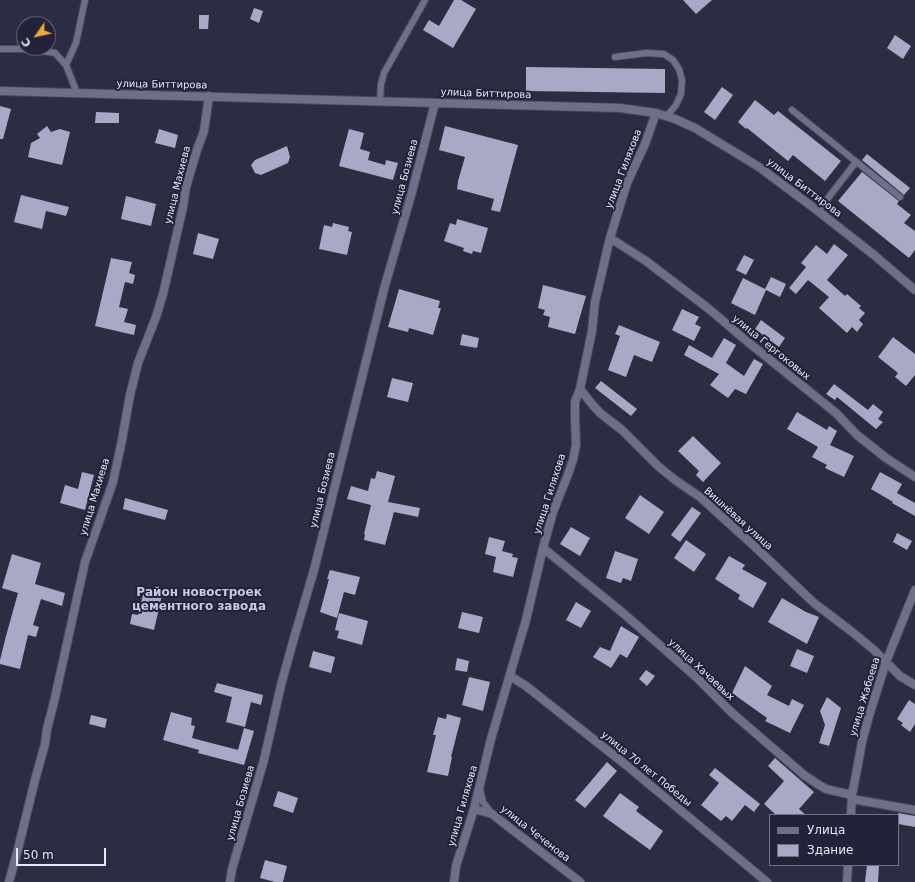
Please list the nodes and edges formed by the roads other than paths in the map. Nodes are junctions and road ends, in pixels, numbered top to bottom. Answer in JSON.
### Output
{"nodes":[{"id":1,"x":85,"y":0,"type":"edge"},
{"id":2,"x":425,"y":0,"type":"edge"},
{"id":3,"x":0,"y":49,"type":"edge"},
{"id":4,"x":615,"y":57,"type":"dead end"},
{"id":5,"x":66,"y":65,"type":"junction"},
{"id":6,"x":0,"y":91,"type":"edge"},
{"id":7,"x":77,"y":93,"type":"junction"},
{"id":8,"x":209,"y":96,"type":"junction"},
{"id":9,"x":380,"y":102,"type":"junction"},
{"id":10,"x":435,"y":103,"type":"junction"},
{"id":11,"x":792,"y":110,"type":"dead end"},
{"id":12,"x":656,"y":113,"type":"junction"},
{"id":13,"x":667,"y":116,"type":"junction"},
{"id":14,"x":856,"y":162,"type":"junction"},
{"id":15,"x":900,"y":197,"type":"dead end"},
{"id":16,"x":818,"y":211,"type":"junction"},
{"id":17,"x":610,"y":238,"type":"junction"},
{"id":18,"x":915,"y":290,"type":"edge"},
{"id":19,"x":580,"y":389,"type":"junction"},
{"id":20,"x":915,"y":477,"type":"edge"},
{"id":21,"x":543,"y":548,"type":"junction"},
{"id":22,"x":915,"y":590,"type":"edge"},
{"id":23,"x":886,"y":662,"type":"junction"},
{"id":24,"x":510,"y":676,"type":"junction"},
{"id":25,"x":915,"y":685,"type":"edge"},
{"id":26,"x":480,"y":786,"type":"junction"},
{"id":27,"x":852,"y":797,"type":"junction"},
{"id":28,"x":474,"y":809,"type":"junction"},
{"id":29,"x":915,"y":810,"type":"edge"},
{"id":30,"x":492,"y":814,"type":"junction"},
{"id":31,"x":851,"y":814,"type":"edge"},
{"id":32,"x":848,"y":866,"type":"edge"},
{"id":33,"x":9,"y":882,"type":"edge"},
{"id":34,"x":230,"y":882,"type":"edge"},
{"id":35,"x":454,"y":882,"type":"edge"},
{"id":36,"x":580,"y":882,"type":"edge"},
{"id":37,"x":767,"y":882,"type":"edge"},
{"id":38,"x":847,"y":882,"type":"edge"}],
"edges":[{"from":1,"to":5,"type":"lane"},
{"from":2,"to":9,"type":"lane"},
{"from":3,"to":5,"type":"lane"},
{"from":4,"to":13,"type":"lane"},
{"from":5,"to":7,"type":"lane"},
{"from":6,"to":7,"type":"street","name":"улица Биттирова"},
{"from":7,"to":8,"type":"street","name":"улица Биттирова"},
{"from":8,"to":9,"type":"street","name":"улица Биттирова"},
{"from":8,"to":33,"type":"street","name":"улица Махиева"},
{"from":9,"to":10,"type":"street","name":"улица Биттирова"},
{"from":10,"to":12,"type":"street","name":"улица Биттирова"},
{"from":10,"to":34,"type":"street","name":"улица Бозиева"},
{"from":11,"to":14,"type":"lane"},
{"from":12,"to":13,"type":"street","name":"улица Биттирова"},
{"from":12,"to":17,"type":"street","name":"улица Гиляхова"},
{"from":13,"to":16,"type":"street","name":"улица Биттирова"},
{"from":14,"to":15,"type":"lane"},
{"from":14,"to":16,"type":"lane"},
{"from":16,"to":18,"type":"street","name":"улица Биттирова"},
{"from":17,"to":19,"type":"street","name":"улица Гиляхова"},
{"from":17,"to":20,"type":"street","name":"улица Гергоковых"},
{"from":19,"to":21,"type":"street","name":"улица Гиляхова"},
{"from":19,"to":23,"type":"street","name":"Вишнёвая улица"},
{"from":21,"to":24,"type":"street","name":"улица Гиляхова"},
{"from":21,"to":27,"type":"street","name":"улица Хачаевых"},
{"from":22,"to":23,"type":"street","name":"улица Жабоева"},
{"from":23,"to":25,"type":"street","name":"Вишнёвая улица"},
{"from":23,"to":27,"type":"street","name":"улица Жабоева"},
{"from":24,"to":26,"type":"street","name":"улица Гиляхова"},
{"from":24,"to":37,"type":"street","name":"улица 70 лет Победы"},
{"from":26,"to":28,"type":"street","name":"улица Гиляхова"},
{"from":26,"to":30,"type":"lane"},
{"from":27,"to":29,"type":"street","name":"улица Хачаевых"},
{"from":27,"to":31,"type":"street","name":"улица Жабоева"},
{"from":28,"to":30,"type":"street","name":"улица Чеченова"},
{"from":28,"to":35,"type":"street","name":"улица Гиляхова"},
{"from":30,"to":36,"type":"street","name":"улица Чеченова"},
{"from":32,"to":38,"type":"street"}]}
